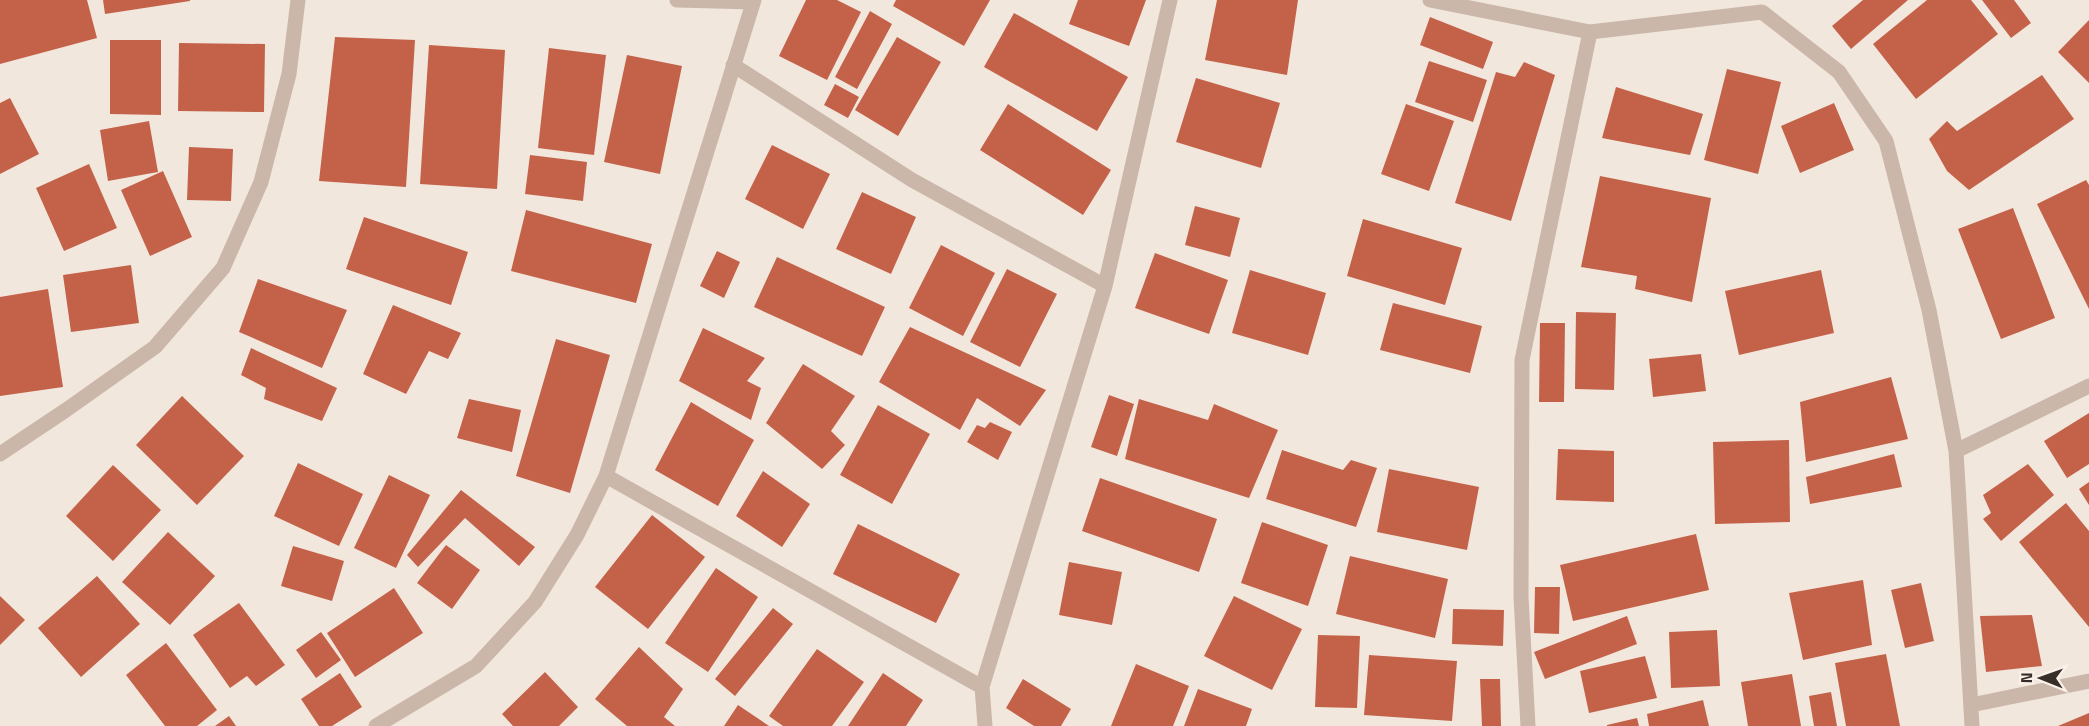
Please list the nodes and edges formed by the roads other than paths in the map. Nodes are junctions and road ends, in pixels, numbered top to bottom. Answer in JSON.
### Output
{"nodes":[{"id":1,"x":298,"y":0,"type":"edge"},
{"id":2,"x":677,"y":0,"type":"edge"},
{"id":3,"x":1170,"y":0,"type":"edge"},
{"id":4,"x":1430,"y":0,"type":"edge"},
{"id":5,"x":754,"y":1,"type":"edge"},
{"id":6,"x":1762,"y":6,"type":"edge"},
{"id":7,"x":1590,"y":32,"type":"junction"},
{"id":8,"x":733,"y":65,"type":"junction"},
{"id":9,"x":1106,"y":286,"type":"junction"},
{"id":10,"x":2089,"y":386,"type":"edge"},
{"id":11,"x":1956,"y":451,"type":"junction"},
{"id":12,"x":0,"y":454,"type":"edge"},
{"id":13,"x":606,"y":476,"type":"junction"},
{"id":14,"x":2089,"y":681,"type":"edge"},
{"id":15,"x":982,"y":687,"type":"junction"},
{"id":16,"x":1971,"y":705,"type":"junction"},
{"id":17,"x":376,"y":726,"type":"edge"},
{"id":18,"x":985,"y":726,"type":"edge"},
{"id":19,"x":1528,"y":726,"type":"edge"},
{"id":20,"x":1972,"y":726,"type":"edge"}],
"edges":[{"from":1,"to":12,"type":"street"},
{"from":2,"to":5,"type":"street"},
{"from":3,"to":9,"type":"street"},
{"from":4,"to":7,"type":"street"},
{"from":5,"to":8,"type":"street"},
{"from":6,"to":7,"type":"street"},
{"from":6,"to":11,"type":"street"},
{"from":7,"to":19,"type":"street"},
{"from":8,"to":9,"type":"street"},
{"from":8,"to":13,"type":"street"},
{"from":9,"to":15,"type":"street"},
{"from":10,"to":11,"type":"street"},
{"from":11,"to":16,"type":"street"},
{"from":13,"to":15,"type":"street"},
{"from":13,"to":17,"type":"street"},
{"from":14,"to":16,"type":"street"},
{"from":15,"to":18,"type":"street"},
{"from":16,"to":20,"type":"street"}]}
